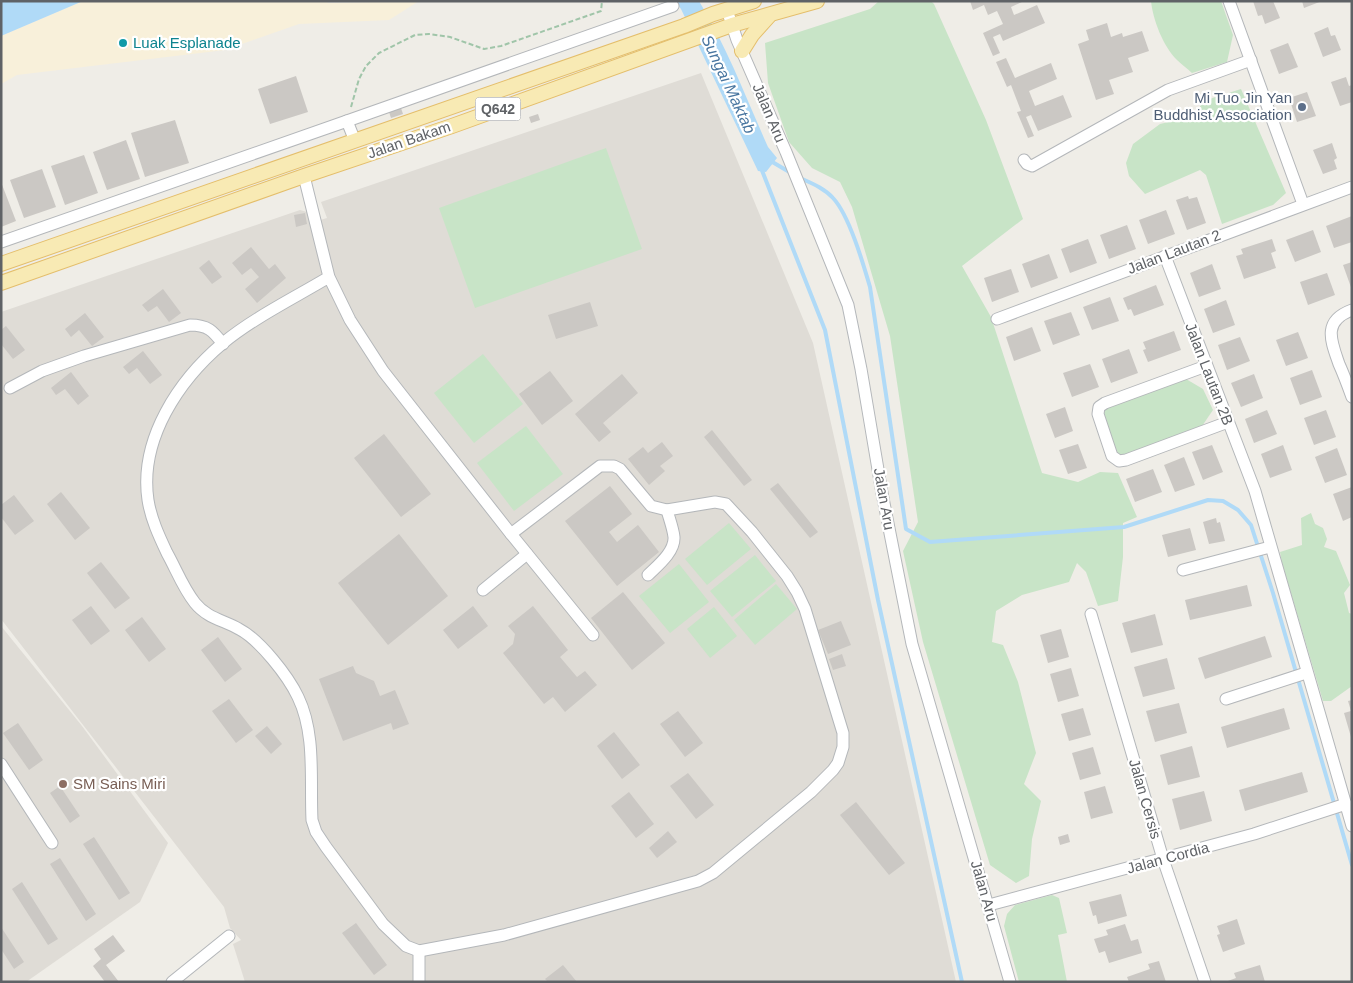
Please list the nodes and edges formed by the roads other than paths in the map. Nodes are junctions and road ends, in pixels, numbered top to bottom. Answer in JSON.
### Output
{"nodes":[{"id":1,"x":754,"y":1,"type":"edge"},
{"id":2,"x":817,"y":1,"type":"edge"},
{"id":3,"x":1229,"y":1,"type":"edge"},
{"id":4,"x":673,"y":6,"type":"dead end"},
{"id":5,"x":720,"y":12,"type":"junction"},
{"id":6,"x":769,"y":16,"type":"junction"},
{"id":7,"x":729,"y":26,"type":"junction"},
{"id":8,"x":742,"y":51,"type":"junction"},
{"id":9,"x":1251,"y":60,"type":"junction"},
{"id":10,"x":346,"y":121,"type":"junction"},
{"id":11,"x":355,"y":141,"type":"junction"},
{"id":12,"x":332,"y":148,"type":"junction"},
{"id":13,"x":268,"y":150,"type":"junction"},
{"id":14,"x":1024,"y":160,"type":"dead end"},
{"id":15,"x":275,"y":168,"type":"junction"},
{"id":16,"x":304,"y":176,"type":"junction"},
{"id":17,"x":1352,"y":186,"type":"edge"},
{"id":18,"x":1303,"y":204,"type":"junction"},
{"id":19,"x":1,"y":242,"type":"edge"},
{"id":20,"x":1165,"y":256,"type":"junction"},
{"id":21,"x":1,"y":264,"type":"edge"},
{"id":22,"x":329,"y":277,"type":"junction"},
{"id":23,"x":1,"y":283,"type":"edge"},
{"id":24,"x":1352,"y":310,"type":"edge"},
{"id":25,"x":997,"y":319,"type":"dead end"},
{"id":26,"x":222,"y":344,"type":"junction"},
{"id":27,"x":1206,"y":366,"type":"junction"},
{"id":28,"x":10,"y":388,"type":"dead end"},
{"id":29,"x":1352,"y":397,"type":"edge"},
{"id":30,"x":1228,"y":422,"type":"junction"},
{"id":31,"x":667,"y":510,"type":"junction"},
{"id":32,"x":511,"y":534,"type":"junction"},
{"id":33,"x":1263,"y":549,"type":"junction"},
{"id":34,"x":527,"y":554,"type":"junction"},
{"id":35,"x":1183,"y":570,"type":"dead end"},
{"id":36,"x":648,"y":575,"type":"dead end"},
{"id":37,"x":483,"y":590,"type":"dead end"},
{"id":38,"x":1091,"y":614,"type":"dead end"},
{"id":39,"x":593,"y":635,"type":"dead end"},
{"id":40,"x":1304,"y":673,"type":"junction"},
{"id":41,"x":1226,"y":699,"type":"dead end"},
{"id":42,"x":1,"y":764,"type":"edge"},
{"id":43,"x":1344,"y":805,"type":"junction"},
{"id":44,"x":1352,"y":826,"type":"edge"},
{"id":45,"x":52,"y":843,"type":"dead end"},
{"id":46,"x":1163,"y":859,"type":"junction"},
{"id":47,"x":989,"y":905,"type":"junction"},
{"id":48,"x":228,"y":936,"type":"dead end"},
{"id":49,"x":419,"y":951,"type":"junction"},
{"id":50,"x":172,"y":982,"type":"edge"},
{"id":51,"x":419,"y":982,"type":"edge"},
{"id":52,"x":1010,"y":982,"type":"edge"},
{"id":53,"x":1205,"y":982,"type":"edge"}],
"edges":[{"from":1,"to":5,"type":"main road","name":"Jalan Bakam","number":"Q642"},
{"from":2,"to":6,"type":"main road","name":"Jalan Bakam","number":"Q642"},
{"from":3,"to":9,"type":"street"},
{"from":4,"to":10,"type":"street"},
{"from":5,"to":7,"type":"street","name":"Jalan Aru"},
{"from":5,"to":11,"type":"main road","name":"Jalan Bakam","number":"Q642"},
{"from":6,"to":7,"type":"main road","name":"Jalan Bakam","number":"Q642"},
{"from":6,"to":8,"type":"main road"},
{"from":7,"to":8,"type":"street","name":"Jalan Aru"},
{"from":7,"to":16,"type":"main road","name":"Jalan Bakam","number":"Q642"},
{"from":8,"to":47,"type":"street","name":"Jalan Aru"},
{"from":9,"to":14,"type":"street"},
{"from":9,"to":18,"type":"street"},
{"from":10,"to":11,"type":"street"},
{"from":10,"to":13,"type":"street"},
{"from":11,"to":12,"type":"main road","name":"Jalan Bakam","number":"Q642"},
{"from":12,"to":15,"type":"main road","name":"Jalan Bakam","number":"Q642"},
{"from":12,"to":16,"type":"main road"},
{"from":13,"to":15,"type":"street"},
{"from":13,"to":19,"type":"street"},
{"from":15,"to":21,"type":"main road","name":"Jalan Bakam","number":"Q642"},
{"from":16,"to":22,"type":"street"},
{"from":16,"to":23,"type":"main road","name":"Jalan Bakam","number":"Q642"},
{"from":17,"to":18,"type":"street","name":"Jalan Lautan 2"},
{"from":18,"to":20,"type":"street","name":"Jalan Lautan 2"},
{"from":20,"to":25,"type":"street","name":"Jalan Lautan 2"},
{"from":20,"to":27,"type":"street","name":"Jalan Lautan 2B"},
{"from":22,"to":26,"type":"street"},
{"from":22,"to":32,"type":"street"},
{"from":24,"to":29,"type":"street"},
{"from":26,"to":28,"type":"street"},
{"from":26,"to":49,"type":"street"},
{"from":27,"to":30,"type":"street","name":"Jalan Lautan 2B"},
{"from":27,"to":30,"type":"street"},
{"from":30,"to":33,"type":"street","name":"Jalan Lautan 2B"},
{"from":31,"to":32,"type":"street"},
{"from":31,"to":36,"type":"street"},
{"from":31,"to":49,"type":"street"},
{"from":32,"to":34,"type":"street"},
{"from":33,"to":35,"type":"street"},
{"from":33,"to":40,"type":"street"},
{"from":34,"to":37,"type":"street"},
{"from":34,"to":39,"type":"street"},
{"from":38,"to":46,"type":"street","name":"Jalan Cersis"},
{"from":40,"to":41,"type":"street"},
{"from":40,"to":43,"type":"street"},
{"from":42,"to":45,"type":"street"},
{"from":43,"to":44,"type":"street"},
{"from":43,"to":46,"type":"street","name":"Jalan Cordia"},
{"from":46,"to":47,"type":"street","name":"Jalan Cordia"},
{"from":46,"to":53,"type":"street","name":"Jalan Cersis"},
{"from":47,"to":52,"type":"street","name":"Jalan Aru"},
{"from":48,"to":50,"type":"street"},
{"from":49,"to":51,"type":"street"}]}
